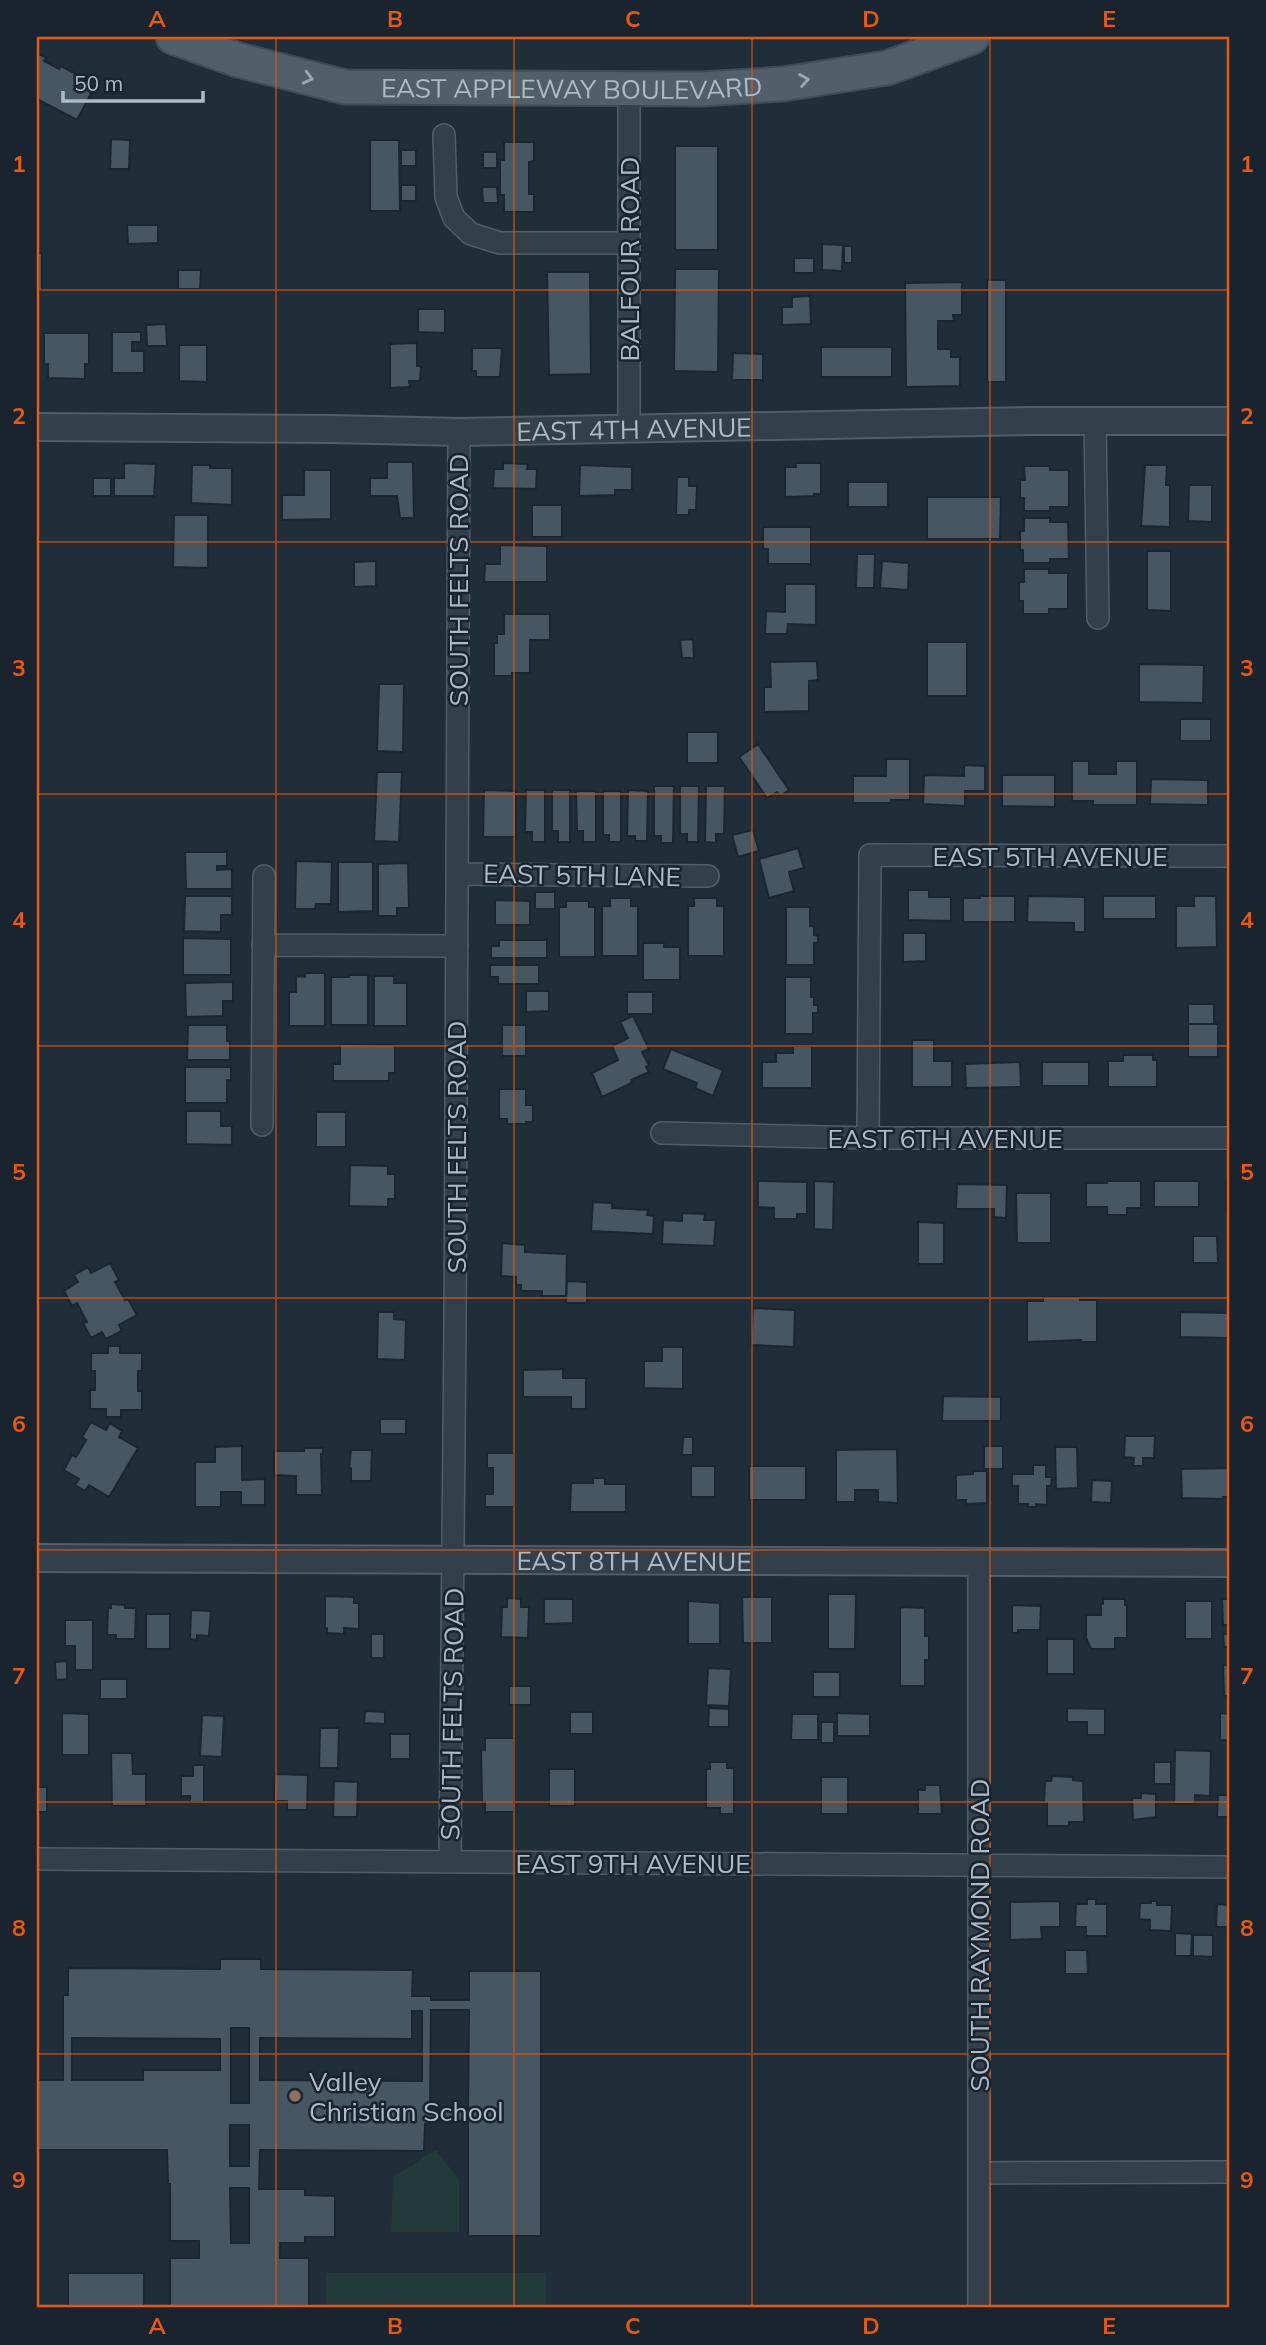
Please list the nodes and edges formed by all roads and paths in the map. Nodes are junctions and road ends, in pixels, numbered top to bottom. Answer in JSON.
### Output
{"nodes":[{"id":1,"x":173,"y":37,"type":"edge"},
{"id":2,"x":972,"y":37,"type":"edge"},
{"id":3,"x":629,"y":89,"type":"junction"},
{"id":4,"x":444,"y":135,"type":"dead end"},
{"id":5,"x":629,"y":243,"type":"junction"},
{"id":6,"x":1095,"y":421,"type":"junction"},
{"id":7,"x":1229,"y":421,"type":"edge"},
{"id":8,"x":37,"y":428,"type":"edge"},
{"id":9,"x":629,"y":429,"type":"junction"},
{"id":10,"x":459,"y":432,"type":"junction"},
{"id":11,"x":1098,"y":618,"type":"dead end"},
{"id":12,"x":1229,"y":856,"type":"edge"},
{"id":13,"x":457,"y":874,"type":"junction"},
{"id":14,"x":264,"y":876,"type":"dead end"},
{"id":15,"x":708,"y":876,"type":"dead end"},
{"id":16,"x":263,"y":945,"type":"junction"},
{"id":17,"x":457,"y":946,"type":"junction"},
{"id":18,"x":262,"y":1125,"type":"dead end"},
{"id":19,"x":662,"y":1133,"type":"dead end"},
{"id":20,"x":868,"y":1138,"type":"junction"},
{"id":21,"x":1229,"y":1138,"type":"edge"},
{"id":22,"x":37,"y":1558,"type":"edge"},
{"id":23,"x":453,"y":1559,"type":"junction"},
{"id":24,"x":979,"y":1563,"type":"junction"},
{"id":25,"x":1229,"y":1563,"type":"edge"},
{"id":26,"x":37,"y":1860,"type":"edge"},
{"id":27,"x":450,"y":1863,"type":"junction"},
{"id":28,"x":979,"y":1864,"type":"junction"},
{"id":29,"x":1229,"y":1867,"type":"edge"},
{"id":30,"x":1229,"y":2172,"type":"edge"},
{"id":31,"x":980,"y":2173,"type":"junction"},
{"id":32,"x":979,"y":2308,"type":"edge"}],
"edges":[{"from":1,"to":3,"type":"main road","name":"EAST APPLEWAY BOULEVARD","one_way":true},
{"from":3,"to":2,"type":"main road","name":"EAST APPLEWAY BOULEVARD","one_way":true},
{"from":3,"to":5,"type":"street","name":"BALFOUR ROAD"},
{"from":4,"to":5,"type":"street"},
{"from":5,"to":9,"type":"street","name":"BALFOUR ROAD"},
{"from":6,"to":7,"type":"street","name":"EAST 4TH AVENUE"},
{"from":6,"to":9,"type":"street","name":"EAST 4TH AVENUE"},
{"from":6,"to":11,"type":"street"},
{"from":8,"to":10,"type":"street","name":"EAST 4TH AVENUE"},
{"from":9,"to":10,"type":"street","name":"EAST 4TH AVENUE"},
{"from":10,"to":13,"type":"street","name":"SOUTH FELTS ROAD"},
{"from":12,"to":20,"type":"street","name":"EAST 5TH AVENUE"},
{"from":13,"to":15,"type":"street","name":"EAST 5TH LANE"},
{"from":13,"to":17,"type":"street","name":"SOUTH FELTS ROAD"},
{"from":14,"to":16,"type":"street"},
{"from":16,"to":17,"type":"street"},
{"from":16,"to":18,"type":"street"},
{"from":17,"to":23,"type":"street","name":"SOUTH FELTS ROAD"},
{"from":19,"to":20,"type":"street","name":"EAST 6TH AVENUE"},
{"from":20,"to":21,"type":"street","name":"EAST 6TH AVENUE"},
{"from":22,"to":23,"type":"street","name":"EAST 8TH AVENUE"},
{"from":23,"to":24,"type":"street","name":"EAST 8TH AVENUE"},
{"from":23,"to":27,"type":"street","name":"SOUTH FELTS ROAD"},
{"from":24,"to":25,"type":"street","name":"EAST 8TH AVENUE"},
{"from":24,"to":28,"type":"street","name":"SOUTH RAYMOND ROAD"},
{"from":26,"to":27,"type":"street","name":"EAST 9TH AVENUE"},
{"from":27,"to":28,"type":"street","name":"EAST 9TH AVENUE"},
{"from":28,"to":29,"type":"street","name":"EAST 9TH AVENUE"},
{"from":28,"to":31,"type":"street","name":"SOUTH RAYMOND ROAD"},
{"from":30,"to":31,"type":"street"},
{"from":31,"to":32,"type":"street","name":"SOUTH RAYMOND ROAD"}]}
